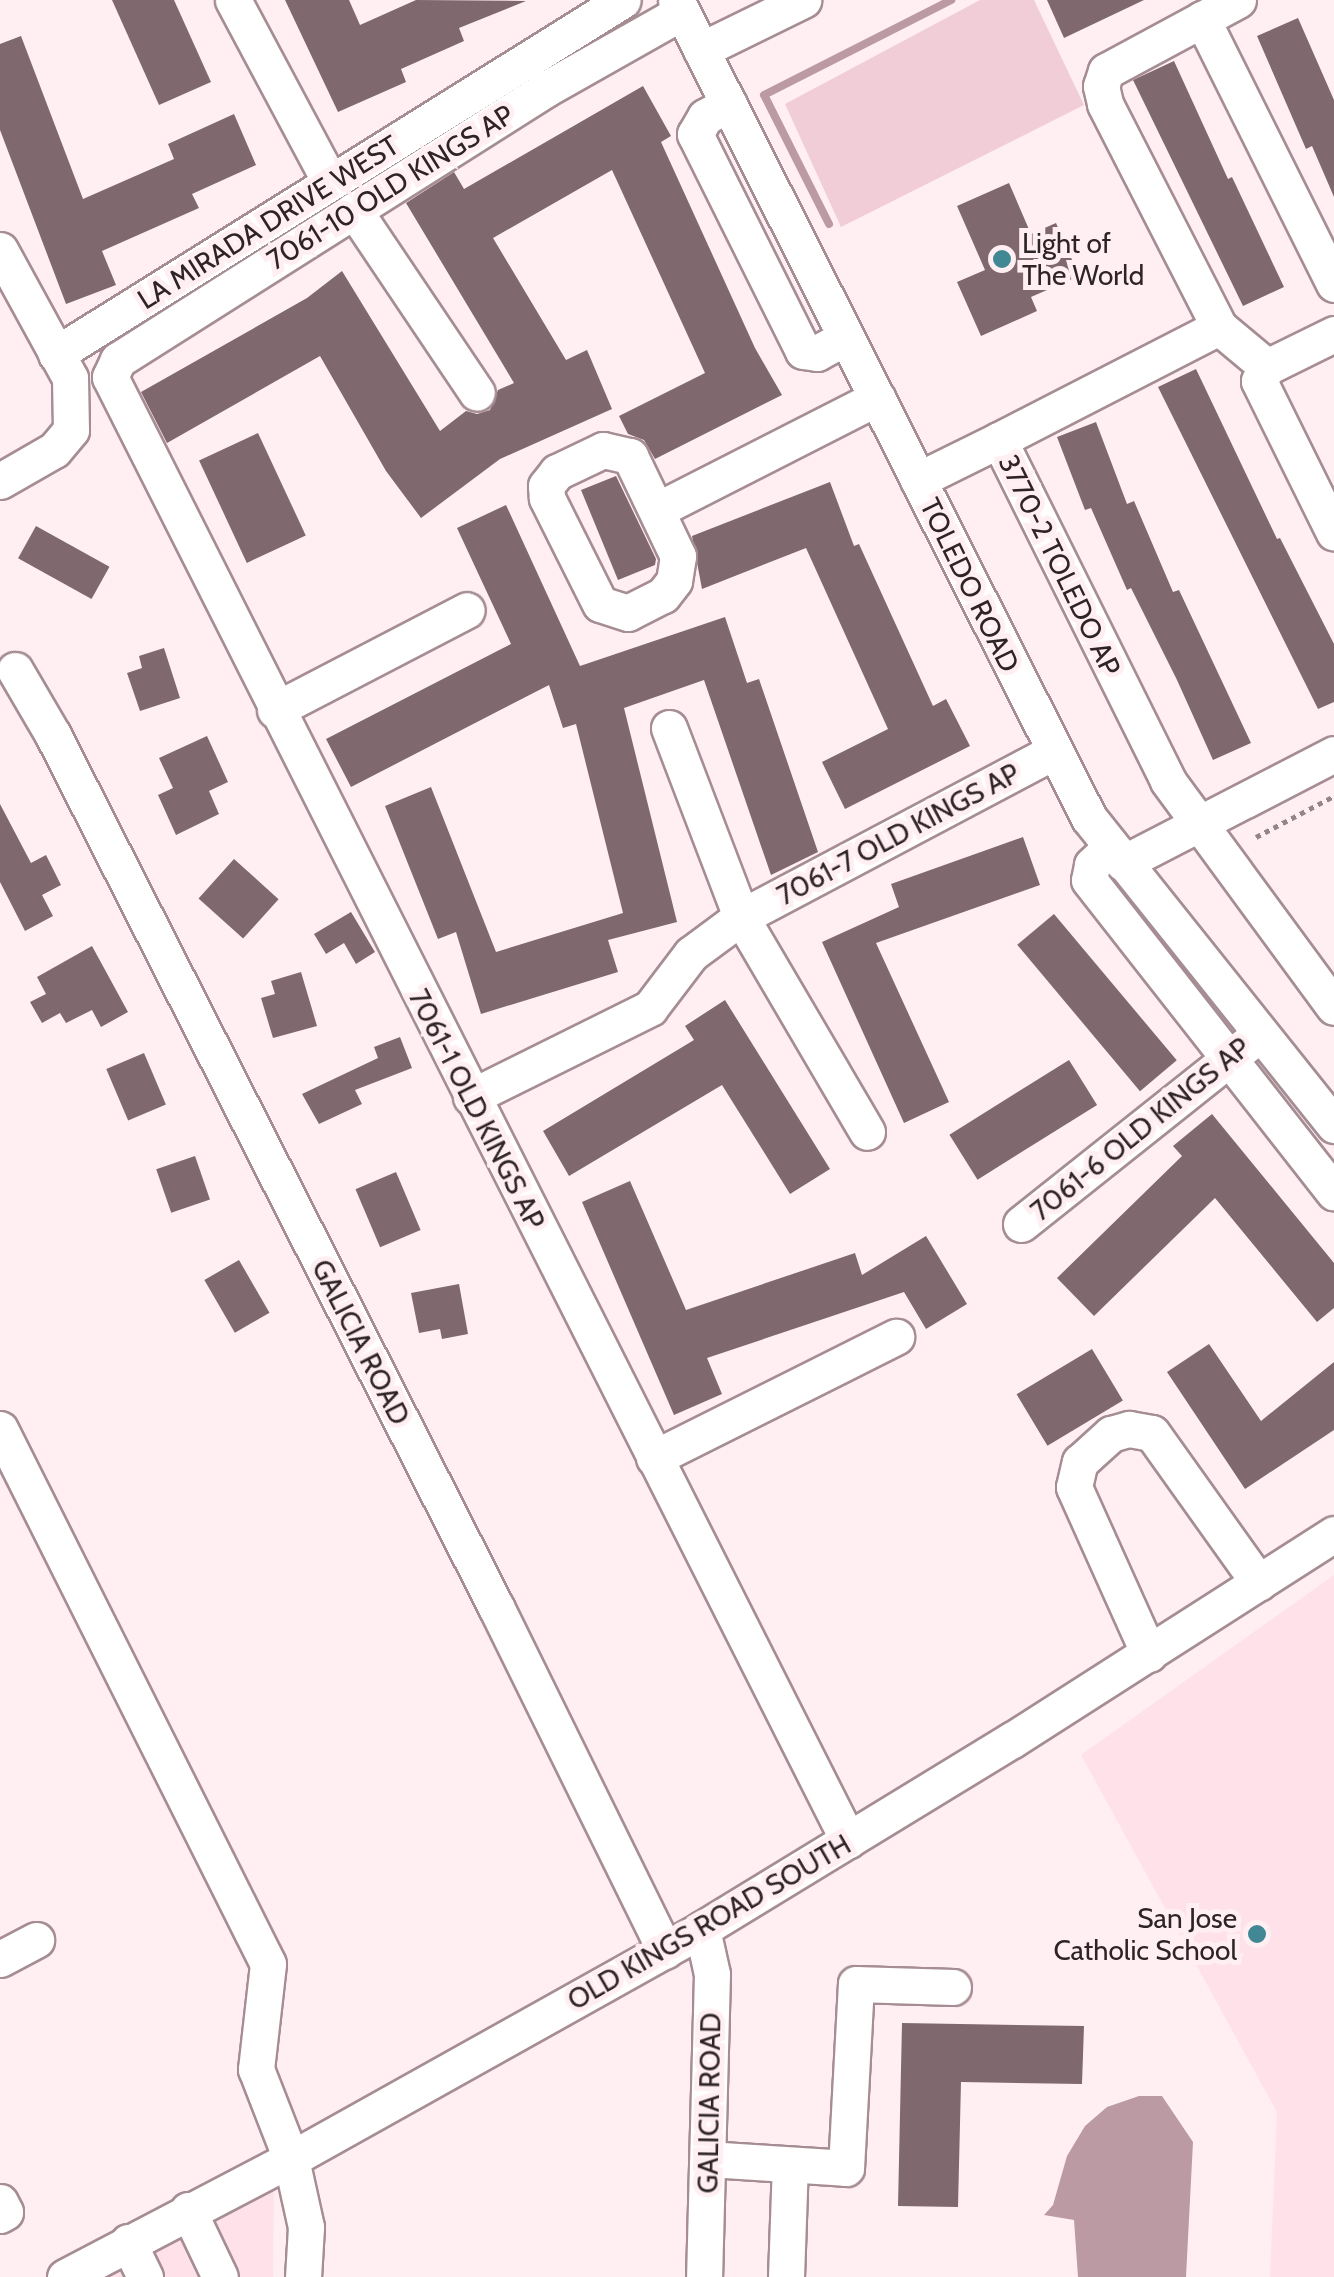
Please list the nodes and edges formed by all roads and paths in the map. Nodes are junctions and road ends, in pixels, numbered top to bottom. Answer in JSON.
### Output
{"nodes":[{"id":1,"x":232,"y":0,"type":"edge"},
{"id":2,"x":804,"y":0,"type":"edge"},
{"id":3,"x":1238,"y":0,"type":"edge"},
{"id":4,"x":619,"y":1,"type":"edge"},
{"id":5,"x":679,"y":6,"type":"edge"},
{"id":6,"x":1202,"y":19,"type":"junction"},
{"id":7,"x":701,"y":50,"type":"junction"},
{"id":8,"x":330,"y":182,"type":"junction"},
{"id":9,"x":354,"y":210,"type":"junction"},
{"id":10,"x":0,"y":250,"type":"edge"},
{"id":11,"x":1334,"y":284,"type":"edge"},
{"id":12,"x":1219,"y":327,"type":"junction"},
{"id":13,"x":1334,"y":334,"type":"edge"},
{"id":14,"x":56,"y":354,"type":"junction"},
{"id":15,"x":1267,"y":367,"type":"junction"},
{"id":16,"x":110,"y":377,"type":"joint"},
{"id":17,"x":477,"y":394,"type":"dead end"},
{"id":18,"x":876,"y":398,"type":"junction"},
{"id":19,"x":998,"y":440,"type":"junction"},
{"id":20,"x":918,"y":480,"type":"junction"},
{"id":21,"x":0,"y":481,"type":"edge"},
{"id":22,"x":659,"y":509,"type":"junction"},
{"id":23,"x":1334,"y":533,"type":"edge"},
{"id":24,"x":467,"y":610,"type":"dead end"},
{"id":25,"x":16,"y":670,"type":"dead end"},
{"id":26,"x":276,"y":710,"type":"junction"},
{"id":27,"x":668,"y":728,"type":"dead end"},
{"id":28,"x":1054,"y":751,"type":"junction"},
{"id":29,"x":1334,"y":754,"type":"edge"},
{"id":30,"x":1334,"y":796,"type":"edge"},
{"id":31,"x":1196,"y":826,"type":"junction"},
{"id":32,"x":1256,"y":837,"type":"dead end"},
{"id":33,"x":1117,"y":855,"type":"junction"},
{"id":34,"x":741,"y":917,"type":"junction"},
{"id":35,"x":1334,"y":1007,"type":"edge"},
{"id":36,"x":1259,"y":1034,"type":"junction"},
{"id":37,"x":1231,"y":1058,"type":"junction"},
{"id":38,"x":471,"y":1097,"type":"junction"},
{"id":39,"x":1334,"y":1125,"type":"edge"},
{"id":40,"x":867,"y":1132,"type":"dead end"},
{"id":41,"x":1334,"y":1192,"type":"edge"},
{"id":42,"x":1021,"y":1224,"type":"dead end"},
{"id":43,"x":896,"y":1337,"type":"dead end"},
{"id":44,"x":0,"y":1429,"type":"edge"},
{"id":45,"x":654,"y":1458,"type":"junction"},
{"id":46,"x":1334,"y":1534,"type":"edge"},
{"id":47,"x":1259,"y":1583,"type":"junction"},
{"id":48,"x":1149,"y":1654,"type":"junction"},
{"id":49,"x":848,"y":1840,"type":"junction"},
{"id":50,"x":702,"y":1930,"type":"junction"},
{"id":51,"x":36,"y":1940,"type":"dead end"},
{"id":52,"x":665,"y":1951,"type":"junction"},
{"id":53,"x":0,"y":1959,"type":"edge"},
{"id":54,"x":953,"y":1986,"type":"dead end"},
{"id":55,"x":291,"y":2158,"type":"junction"},
{"id":56,"x":708,"y":2159,"type":"junction"},
{"id":57,"x":790,"y":2164,"type":"junction"},
{"id":58,"x":0,"y":2202,"type":"edge"},
{"id":59,"x":188,"y":2210,"type":"junction"},
{"id":60,"x":0,"y":2214,"type":"edge"},
{"id":61,"x":128,"y":2242,"type":"junction"},
{"id":62,"x":65,"y":2277,"type":"edge"},
{"id":63,"x":144,"y":2277,"type":"edge"},
{"id":64,"x":220,"y":2277,"type":"edge"},
{"id":65,"x":303,"y":2277,"type":"edge"},
{"id":66,"x":704,"y":2277,"type":"edge"},
{"id":67,"x":786,"y":2277,"type":"edge"}],
"edges":[{"from":1,"to":8,"type":"street"},
{"from":2,"to":7,"type":"street"},
{"from":3,"to":6,"type":"street"},
{"from":4,"to":8,"type":"street","name":"LA MIRADA DRIVE WEST"},
{"from":5,"to":7,"type":"street","name":"TOLEDO ROAD"},
{"from":5,"to":9,"type":"street","name":"7061-10 OLD KINGS AP"},
{"from":6,"to":11,"type":"street"},
{"from":6,"to":12,"type":"street"},
{"from":7,"to":18,"type":"street","name":"TOLEDO ROAD"},
{"from":8,"to":14,"type":"street","name":"LA MIRADA DRIVE WEST"},
{"from":9,"to":16,"type":"street","name":"7061-10 OLD KINGS AP"},
{"from":9,"to":17,"type":"street"},
{"from":10,"to":14,"type":"street"},
{"from":12,"to":15,"type":"street"},
{"from":12,"to":19,"type":"street","name":"3770-2 TOLEDO AP"},
{"from":13,"to":15,"type":"street"},
{"from":14,"to":21,"type":"street"},
{"from":15,"to":23,"type":"street"},
{"from":16,"to":26,"type":"street","name":"7061-1 OLD KINGS AP"},
{"from":18,"to":20,"type":"street","name":"TOLEDO ROAD"},
{"from":18,"to":22,"type":"street"},
{"from":19,"to":20,"type":"street"},
{"from":19,"to":31,"type":"street","name":"3770-2 TOLEDO AP"},
{"from":20,"to":28,"type":"street","name":"TOLEDO ROAD"},
{"from":22,"to":22,"type":"street"},
{"from":24,"to":26,"type":"street"},
{"from":25,"to":52,"type":"street","name":"GALICIA ROAD"},
{"from":26,"to":38,"type":"street","name":"7061-1 OLD KINGS AP"},
{"from":27,"to":34,"type":"street"},
{"from":28,"to":33,"type":"street","name":"TOLEDO ROAD"},
{"from":28,"to":34,"type":"street","name":"7061-7 OLD KINGS AP"},
{"from":29,"to":31,"type":"street"},
{"from":30,"to":32,"type":"path"},
{"from":31,"to":33,"type":"street"},
{"from":31,"to":35,"type":"street","name":"3770-2 TOLEDO AP"},
{"from":33,"to":36,"type":"street","name":"TOLEDO ROAD"},
{"from":33,"to":37,"type":"street"},
{"from":34,"to":38,"type":"street","name":"7061-7 OLD KINGS AP"},
{"from":34,"to":40,"type":"street"},
{"from":36,"to":37,"type":"street","name":"7061-6 OLD KINGS AP"},
{"from":36,"to":39,"type":"street","name":"TOLEDO ROAD"},
{"from":37,"to":41,"type":"street"},
{"from":37,"to":42,"type":"street","name":"7061-6 OLD KINGS AP"},
{"from":38,"to":45,"type":"street","name":"7061-1 OLD KINGS AP"},
{"from":43,"to":45,"type":"street"},
{"from":44,"to":55,"type":"street"},
{"from":45,"to":49,"type":"street","name":"7061-1 OLD KINGS AP"},
{"from":46,"to":47,"type":"street","name":"OLD KINGS ROAD SOUTH"},
{"from":47,"to":48,"type":"street","name":"OLD KINGS ROAD SOUTH"},
{"from":47,"to":48,"type":"street"},
{"from":48,"to":49,"type":"street","name":"OLD KINGS ROAD SOUTH"},
{"from":49,"to":50,"type":"street","name":"OLD KINGS ROAD SOUTH"},
{"from":50,"to":52,"type":"street","name":"OLD KINGS ROAD SOUTH"},
{"from":50,"to":56,"type":"street","name":"GALICIA ROAD"},
{"from":51,"to":53,"type":"street"},
{"from":52,"to":55,"type":"street","name":"OLD KINGS ROAD SOUTH"},
{"from":54,"to":57,"type":"street"},
{"from":55,"to":59,"type":"street","name":"OLD KINGS ROAD SOUTH"},
{"from":55,"to":65,"type":"street"},
{"from":56,"to":57,"type":"street"},
{"from":56,"to":66,"type":"street","name":"GALICIA ROAD"},
{"from":57,"to":67,"type":"street"},
{"from":58,"to":60,"type":"street"},
{"from":59,"to":61,"type":"street","name":"OLD KINGS ROAD SOUTH"},
{"from":59,"to":64,"type":"street"},
{"from":61,"to":62,"type":"street","name":"OLD KINGS ROAD SOUTH"},
{"from":61,"to":63,"type":"street"}]}
